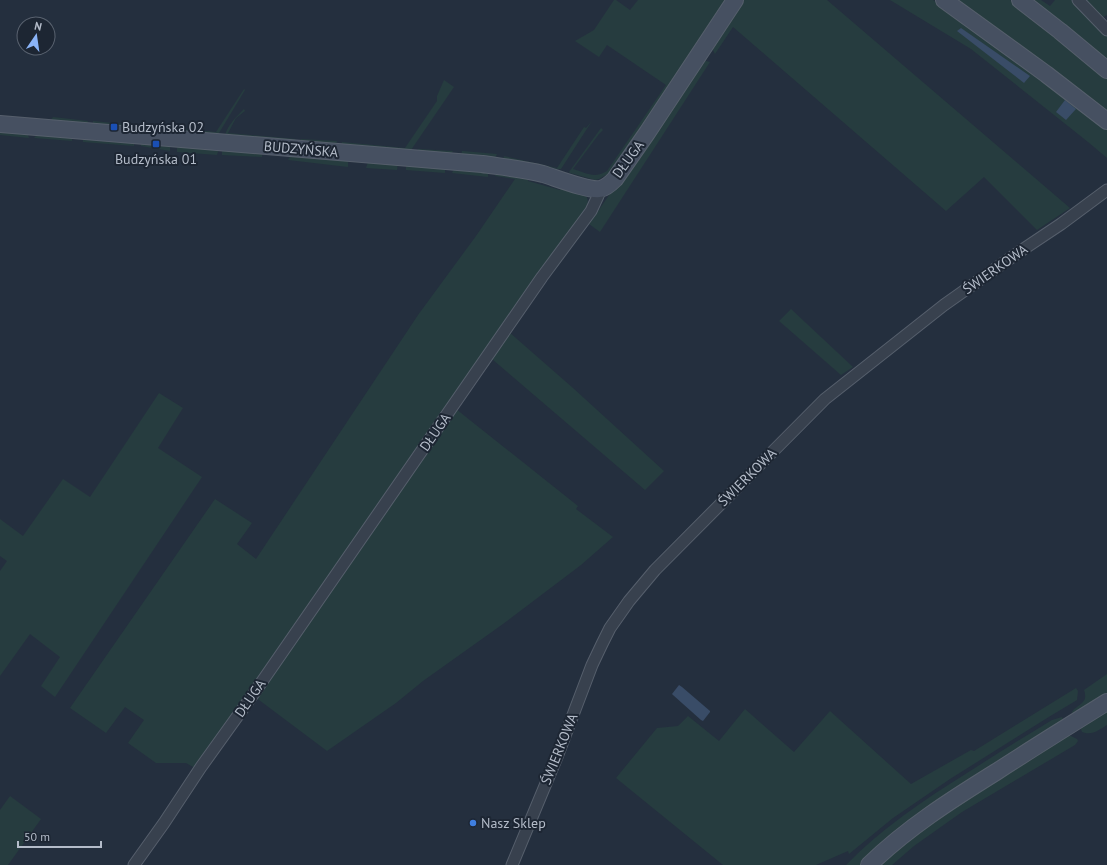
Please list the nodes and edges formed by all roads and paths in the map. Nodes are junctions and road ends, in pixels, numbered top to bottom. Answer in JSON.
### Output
{"nodes":[{"id":1,"x":735,"y":0,"type":"edge"},
{"id":2,"x":944,"y":0,"type":"edge"},
{"id":3,"x":1020,"y":0,"type":"edge"},
{"id":4,"x":1078,"y":0,"type":"edge"},
{"id":5,"x":1107,"y":30,"type":"edge"},
{"id":6,"x":1107,"y":70,"type":"edge"},
{"id":7,"x":1107,"y":121,"type":"edge"},
{"id":8,"x":0,"y":124,"type":"edge"},
{"id":9,"x":600,"y":190,"type":"junction"},
{"id":10,"x":1107,"y":190,"type":"edge"},
{"id":11,"x":1107,"y":702,"type":"edge"},
{"id":12,"x":134,"y":865,"type":"edge"},
{"id":13,"x":512,"y":865,"type":"edge"},
{"id":14,"x":869,"y":865,"type":"edge"}],
"edges":[{"from":1,"to":9,"type":"street","name":"DŁUGA"},
{"from":2,"to":7,"type":"street"},
{"from":3,"to":6,"type":"street"},
{"from":4,"to":5,"type":"street"},
{"from":8,"to":9,"type":"street","name":"BUDZYŃSKA"},
{"from":9,"to":12,"type":"street","name":"DŁUGA"},
{"from":10,"to":13,"type":"street","name":"ŚWIERKOWA"},
{"from":11,"to":14,"type":"street"}]}
